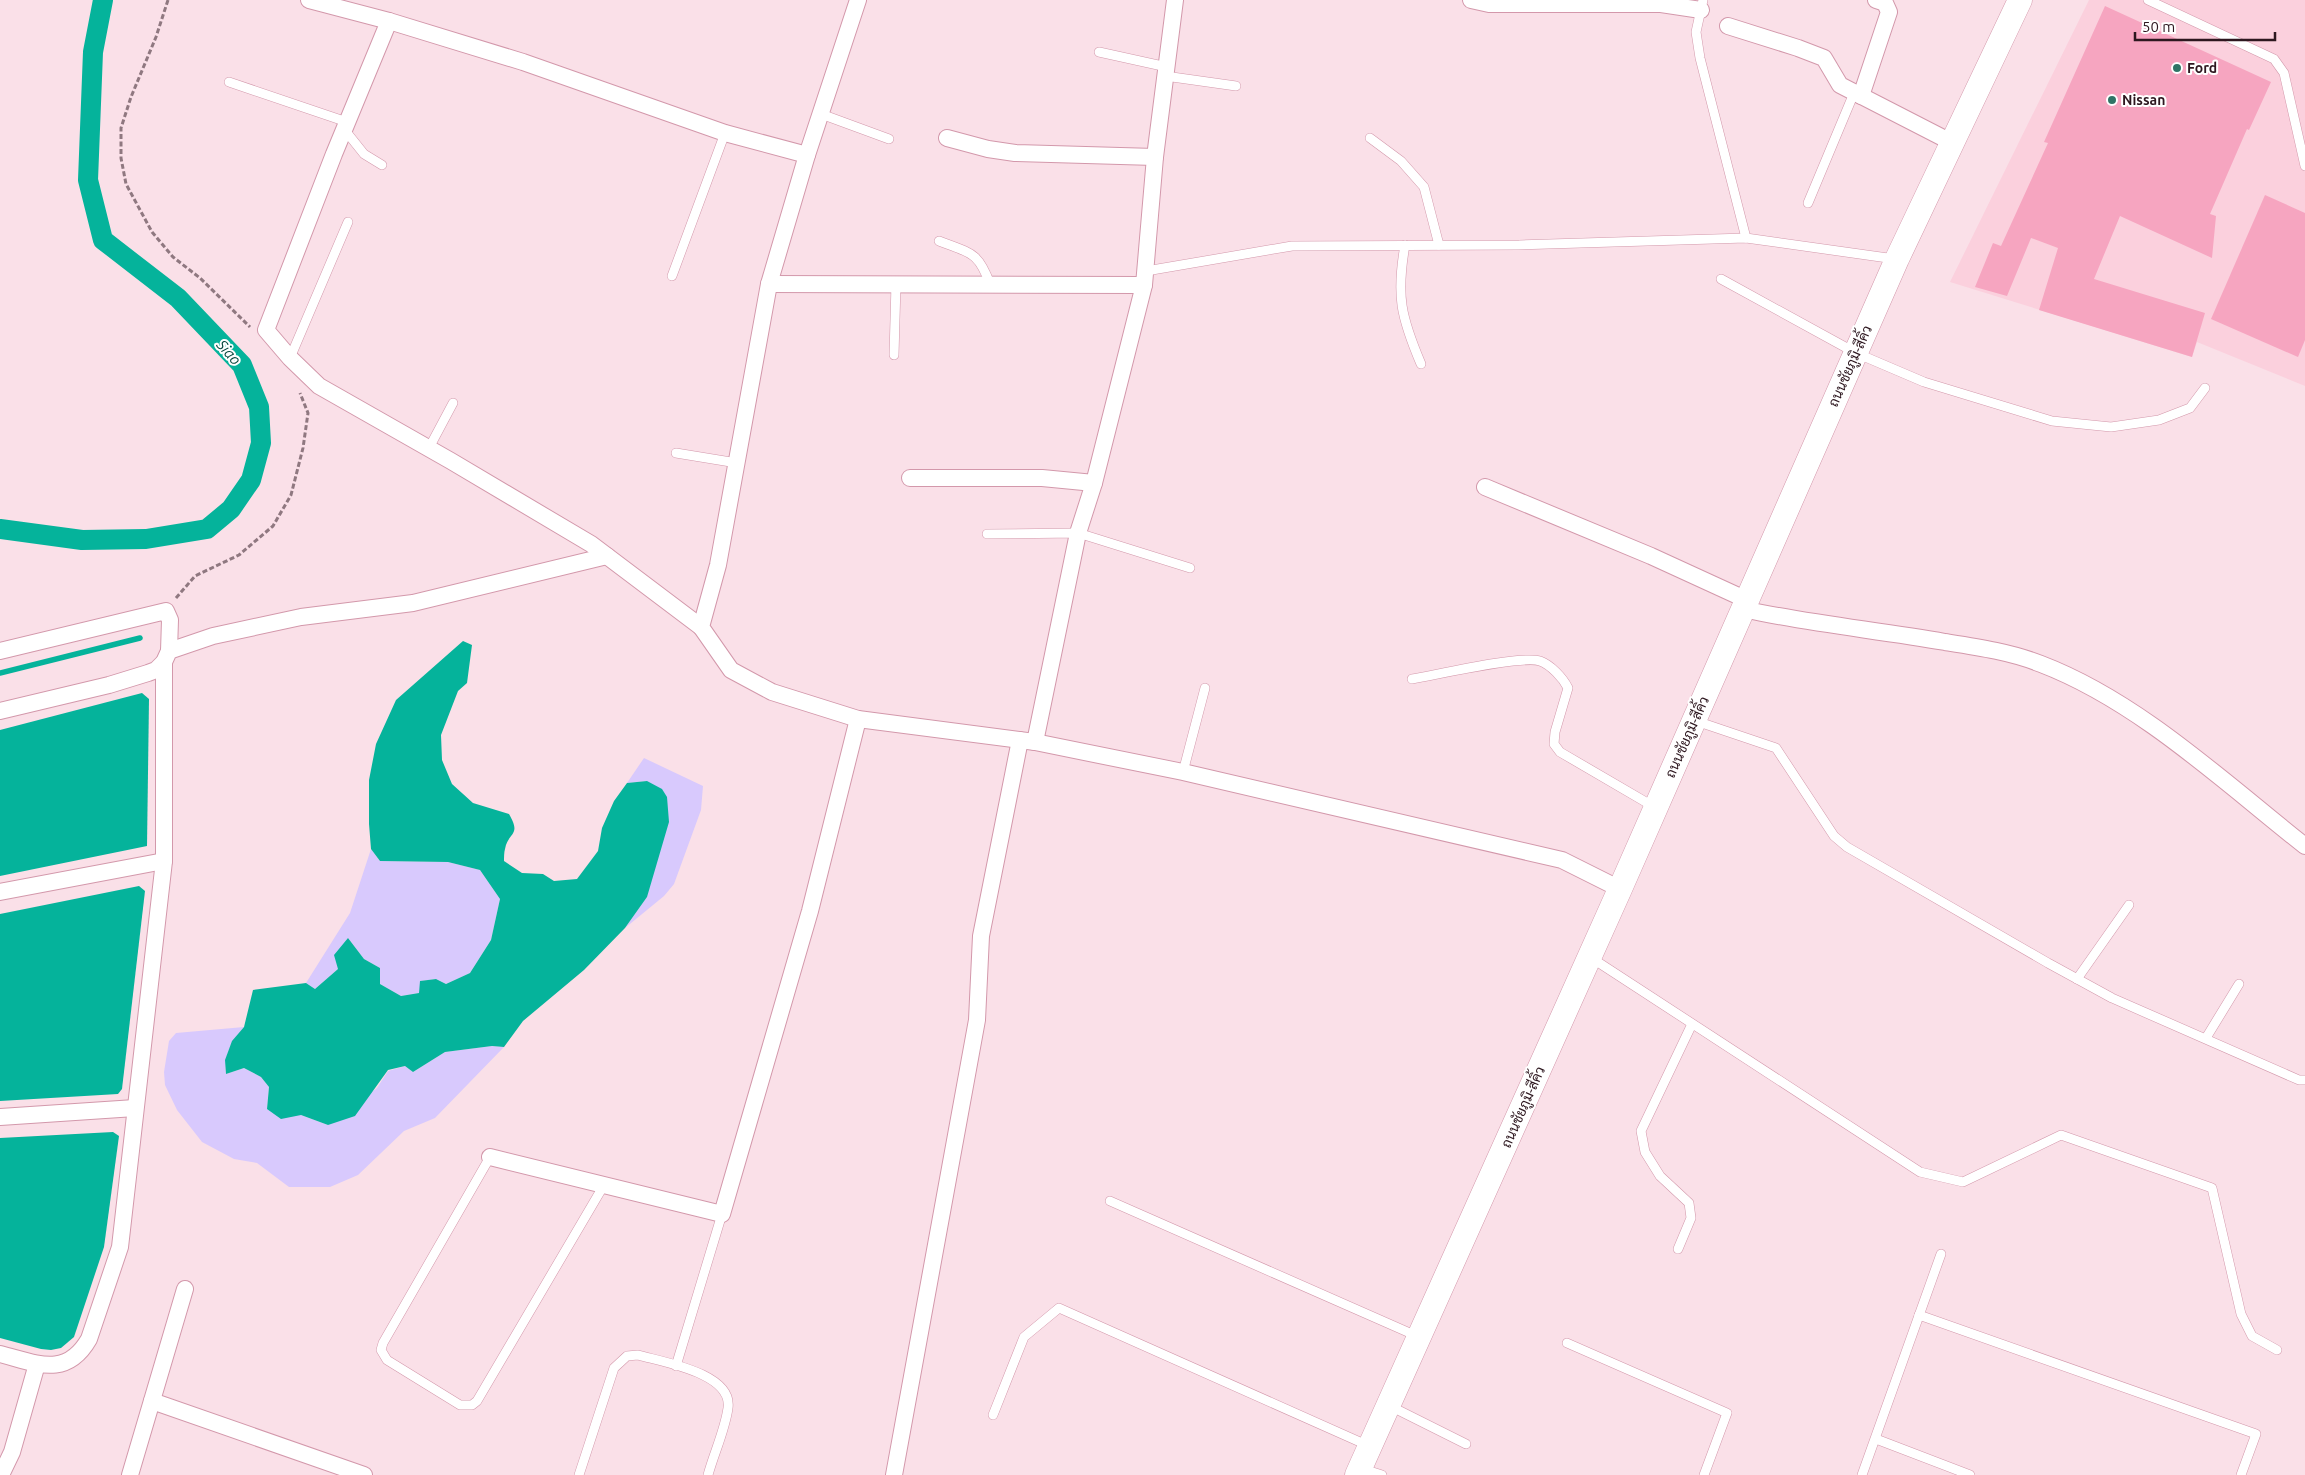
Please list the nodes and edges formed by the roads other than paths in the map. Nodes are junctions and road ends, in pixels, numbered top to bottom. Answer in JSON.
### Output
{"nodes":[{"id":1,"x":309,"y":0,"type":"edge"},
{"id":2,"x":858,"y":0,"type":"edge"},
{"id":3,"x":1175,"y":0,"type":"edge"},
{"id":4,"x":1471,"y":0,"type":"edge"},
{"id":5,"x":1876,"y":0,"type":"edge"},
{"id":6,"x":2020,"y":0,"type":"edge"},
{"id":7,"x":2148,"y":0,"type":"edge"},
{"id":8,"x":1702,"y":5,"type":"edge"},
{"id":9,"x":389,"y":21,"type":"junction"},
{"id":10,"x":1728,"y":26,"type":"dead end"},
{"id":11,"x":1099,"y":52,"type":"dead end"},
{"id":12,"x":1166,"y":72,"type":"junction"},
{"id":13,"x":229,"y":82,"type":"dead end"},
{"id":14,"x":1236,"y":86,"type":"dead end"},
{"id":15,"x":1857,"y":94,"type":"junction"},
{"id":16,"x":821,"y":114,"type":"junction"},
{"id":17,"x":346,"y":125,"type":"junction"},
{"id":18,"x":725,"y":132,"type":"junction"},
{"id":19,"x":947,"y":138,"type":"dead end"},
{"id":20,"x":1370,"y":138,"type":"dead end"},
{"id":21,"x":889,"y":139,"type":"dead end"},
{"id":22,"x":1953,"y":143,"type":"junction"},
{"id":23,"x":807,"y":154,"type":"junction"},
{"id":24,"x":1155,"y":156,"type":"junction"},
{"id":25,"x":382,"y":165,"type":"dead end"},
{"id":26,"x":2305,"y":166,"type":"edge"},
{"id":27,"x":1808,"y":203,"type":"dead end"},
{"id":28,"x":348,"y":222,"type":"dead end"},
{"id":29,"x":1746,"y":238,"type":"junction"},
{"id":30,"x":939,"y":241,"type":"dead end"},
{"id":31,"x":1405,"y":245,"type":"junction"},
{"id":32,"x":1439,"y":245,"type":"junction"},
{"id":33,"x":1897,"y":259,"type":"junction"},
{"id":34,"x":672,"y":276,"type":"dead end"},
{"id":35,"x":1145,"y":278,"type":"junction"},
{"id":36,"x":1721,"y":279,"type":"dead end"},
{"id":37,"x":769,"y":284,"type":"junction"},
{"id":38,"x":896,"y":284,"type":"junction"},
{"id":39,"x":990,"y":284,"type":"junction"},
{"id":40,"x":1856,"y":353,"type":"junction"},
{"id":41,"x":894,"y":355,"type":"dead end"},
{"id":42,"x":290,"y":358,"type":"junction"},
{"id":43,"x":1421,"y":364,"type":"dead end"},
{"id":44,"x":2205,"y":388,"type":"dead end"},
{"id":45,"x":453,"y":403,"type":"dead end"},
{"id":46,"x":429,"y":448,"type":"junction"},
{"id":47,"x":676,"y":453,"type":"dead end"},
{"id":48,"x":736,"y":463,"type":"junction"},
{"id":49,"x":910,"y":478,"type":"dead end"},
{"id":50,"x":1094,"y":483,"type":"junction"},
{"id":51,"x":1485,"y":487,"type":"dead end"},
{"id":52,"x":1078,"y":533,"type":"junction"},
{"id":53,"x":987,"y":534,"type":"dead end"},
{"id":54,"x":607,"y":556,"type":"junction"},
{"id":55,"x":1190,"y":568,"type":"dead end"},
{"id":56,"x":1745,"y":604,"type":"junction"},
{"id":57,"x":701,"y":627,"type":"junction"},
{"id":58,"x":168,"y":651,"type":"junction"},
{"id":59,"x":0,"y":652,"type":"edge"},
{"id":60,"x":1412,"y":680,"type":"dead end"},
{"id":61,"x":1205,"y":688,"type":"dead end"},
{"id":62,"x":0,"y":711,"type":"edge"},
{"id":63,"x":858,"y":719,"type":"junction"},
{"id":64,"x":1695,"y":720,"type":"junction"},
{"id":65,"x":1028,"y":741,"type":"junction"},
{"id":66,"x":1183,"y":772,"type":"junction"},
{"id":67,"x":1656,"y":808,"type":"junction"},
{"id":68,"x":2305,"y":846,"type":"edge"},
{"id":69,"x":164,"y":861,"type":"junction"},
{"id":70,"x":1620,"y":889,"type":"junction"},
{"id":71,"x":0,"y":892,"type":"edge"},
{"id":72,"x":2129,"y":905,"type":"dead end"},
{"id":73,"x":1590,"y":957,"type":"junction"},
{"id":74,"x":2077,"y":979,"type":"junction"},
{"id":75,"x":2239,"y":984,"type":"dead end"},
{"id":76,"x":1692,"y":1024,"type":"junction"},
{"id":77,"x":2206,"y":1038,"type":"junction"},
{"id":78,"x":2305,"y":1080,"type":"edge"},
{"id":79,"x":135,"y":1108,"type":"junction"},
{"id":80,"x":0,"y":1117,"type":"edge"},
{"id":81,"x":490,"y":1157,"type":"joint"},
{"id":82,"x":604,"y":1185,"type":"junction"},
{"id":83,"x":1110,"y":1201,"type":"dead end"},
{"id":84,"x":722,"y":1214,"type":"junction"},
{"id":85,"x":1678,"y":1249,"type":"dead end"},
{"id":86,"x":1941,"y":1254,"type":"dead end"},
{"id":87,"x":185,"y":1289,"type":"dead end"},
{"id":88,"x":1919,"y":1315,"type":"junction"},
{"id":89,"x":1419,"y":1337,"type":"junction"},
{"id":90,"x":1567,"y":1344,"type":"dead end"},
{"id":91,"x":2277,"y":1350,"type":"dead end"},
{"id":92,"x":0,"y":1354,"type":"edge"},
{"id":93,"x":37,"y":1364,"type":"junction"},
{"id":94,"x":676,"y":1366,"type":"junction"},
{"id":95,"x":152,"y":1400,"type":"junction"},
{"id":96,"x":1388,"y":1405,"type":"junction"},
{"id":97,"x":993,"y":1415,"type":"dead end"},
{"id":98,"x":1876,"y":1439,"type":"junction"},
{"id":99,"x":1466,"y":1444,"type":"dead end"},
{"id":100,"x":6,"y":1450,"type":"edge"},
{"id":101,"x":1367,"y":1466,"type":"edge"},
{"id":102,"x":1,"y":1475,"type":"edge"},
{"id":103,"x":130,"y":1475,"type":"edge"},
{"id":104,"x":364,"y":1475,"type":"edge"},
{"id":105,"x":579,"y":1475,"type":"edge"},
{"id":106,"x":708,"y":1475,"type":"edge"},
{"id":107,"x":894,"y":1475,"type":"edge"},
{"id":108,"x":1704,"y":1475,"type":"edge"},
{"id":109,"x":1862,"y":1475,"type":"edge"},
{"id":110,"x":1970,"y":1475,"type":"edge"},
{"id":111,"x":2241,"y":1475,"type":"edge"}],
"edges":[{"from":1,"to":9,"type":"street"},
{"from":2,"to":16,"type":"street"},
{"from":3,"to":12,"type":"street"},
{"from":4,"to":8,"type":"street"},
{"from":5,"to":15,"type":"street"},
{"from":6,"to":22,"type":"main road","name":"ถนนชัยภูมิ-สีคิ้ว"},
{"from":7,"to":26,"type":"lane"},
{"from":8,"to":29,"type":"lane"},
{"from":9,"to":17,"type":"street"},
{"from":9,"to":18,"type":"street"},
{"from":10,"to":15,"type":"street"},
{"from":11,"to":12,"type":"lane"},
{"from":12,"to":14,"type":"lane"},
{"from":12,"to":24,"type":"street"},
{"from":13,"to":17,"type":"lane"},
{"from":15,"to":22,"type":"street"},
{"from":15,"to":27,"type":"lane"},
{"from":16,"to":21,"type":"lane"},
{"from":16,"to":23,"type":"street"},
{"from":17,"to":25,"type":"lane"},
{"from":17,"to":42,"type":"street"},
{"from":18,"to":23,"type":"street"},
{"from":18,"to":34,"type":"lane"},
{"from":19,"to":24,"type":"street"},
{"from":20,"to":32,"type":"lane"},
{"from":22,"to":33,"type":"main road","name":"ถนนชัยภูมิ-สีคิ้ว"},
{"from":23,"to":37,"type":"street"},
{"from":24,"to":35,"type":"street"},
{"from":28,"to":42,"type":"lane"},
{"from":29,"to":32,"type":"lane"},
{"from":29,"to":33,"type":"lane"},
{"from":30,"to":39,"type":"lane"},
{"from":31,"to":32,"type":"lane"},
{"from":31,"to":35,"type":"lane"},
{"from":31,"to":43,"type":"lane"},
{"from":33,"to":40,"type":"main road","name":"ถนนชัยภูมิ-สีคิ้ว"},
{"from":35,"to":39,"type":"street"},
{"from":35,"to":50,"type":"street"},
{"from":36,"to":40,"type":"lane"},
{"from":37,"to":38,"type":"street"},
{"from":37,"to":48,"type":"street"},
{"from":38,"to":39,"type":"street"},
{"from":38,"to":41,"type":"lane"},
{"from":40,"to":44,"type":"lane"},
{"from":40,"to":56,"type":"main road","name":"ถนนชัยภูมิ-สีคิ้ว"},
{"from":42,"to":46,"type":"street"},
{"from":45,"to":46,"type":"lane"},
{"from":46,"to":54,"type":"street"},
{"from":47,"to":48,"type":"lane"},
{"from":48,"to":57,"type":"street"},
{"from":49,"to":50,"type":"street"},
{"from":50,"to":52,"type":"street"},
{"from":51,"to":56,"type":"street"},
{"from":52,"to":53,"type":"lane"},
{"from":52,"to":55,"type":"lane"},
{"from":52,"to":65,"type":"street"},
{"from":54,"to":57,"type":"street"},
{"from":54,"to":58,"type":"street"},
{"from":56,"to":64,"type":"main road","name":"ถนนชัยภูมิ-สีคิ้ว"},
{"from":56,"to":68,"type":"street"},
{"from":57,"to":63,"type":"street"},
{"from":58,"to":59,"type":"street"},
{"from":58,"to":62,"type":"street"},
{"from":58,"to":69,"type":"street"},
{"from":60,"to":67,"type":"lane"},
{"from":61,"to":66,"type":"lane"},
{"from":63,"to":65,"type":"street"},
{"from":63,"to":84,"type":"street"},
{"from":64,"to":67,"type":"main road","name":"ถนนชัยภูมิ-สีคิ้ว"},
{"from":64,"to":74,"type":"lane"},
{"from":65,"to":66,"type":"street"},
{"from":65,"to":107,"type":"street"},
{"from":66,"to":70,"type":"street"},
{"from":67,"to":70,"type":"main road","name":"ถนนชัยภูมิ-สีคิ้ว"},
{"from":69,"to":71,"type":"street"},
{"from":69,"to":79,"type":"street"},
{"from":70,"to":73,"type":"main road","name":"ถนนชัยภูมิ-สีคิ้ว"},
{"from":72,"to":74,"type":"lane"},
{"from":73,"to":76,"type":"lane"},
{"from":73,"to":89,"type":"main road","name":"ถนนชัยภูมิ-สีคิ้ว"},
{"from":74,"to":77,"type":"lane"},
{"from":75,"to":77,"type":"lane"},
{"from":76,"to":85,"type":"lane"},
{"from":76,"to":91,"type":"lane"},
{"from":77,"to":78,"type":"lane"},
{"from":79,"to":80,"type":"street"},
{"from":79,"to":93,"type":"street"},
{"from":81,"to":82,"type":"street"},
{"from":81,"to":82,"type":"lane"},
{"from":82,"to":84,"type":"street"},
{"from":83,"to":89,"type":"lane"},
{"from":84,"to":94,"type":"lane"},
{"from":86,"to":88,"type":"lane"},
{"from":87,"to":95,"type":"street"},
{"from":88,"to":98,"type":"lane"},
{"from":88,"to":111,"type":"lane"},
{"from":89,"to":96,"type":"main road","name":"ถนนชัยภูมิ-สีคิ้ว"},
{"from":90,"to":108,"type":"lane"},
{"from":92,"to":93,"type":"street"},
{"from":93,"to":100,"type":"street"},
{"from":94,"to":105,"type":"lane"},
{"from":94,"to":106,"type":"lane"},
{"from":95,"to":103,"type":"street"},
{"from":95,"to":104,"type":"street"},
{"from":96,"to":99,"type":"lane"},
{"from":96,"to":101,"type":"main road","name":"ถนนชัยภูมิ-สีคิ้ว"},
{"from":97,"to":101,"type":"lane"},
{"from":98,"to":109,"type":"lane"},
{"from":98,"to":110,"type":"lane"},
{"from":100,"to":102,"type":"street"}]}
